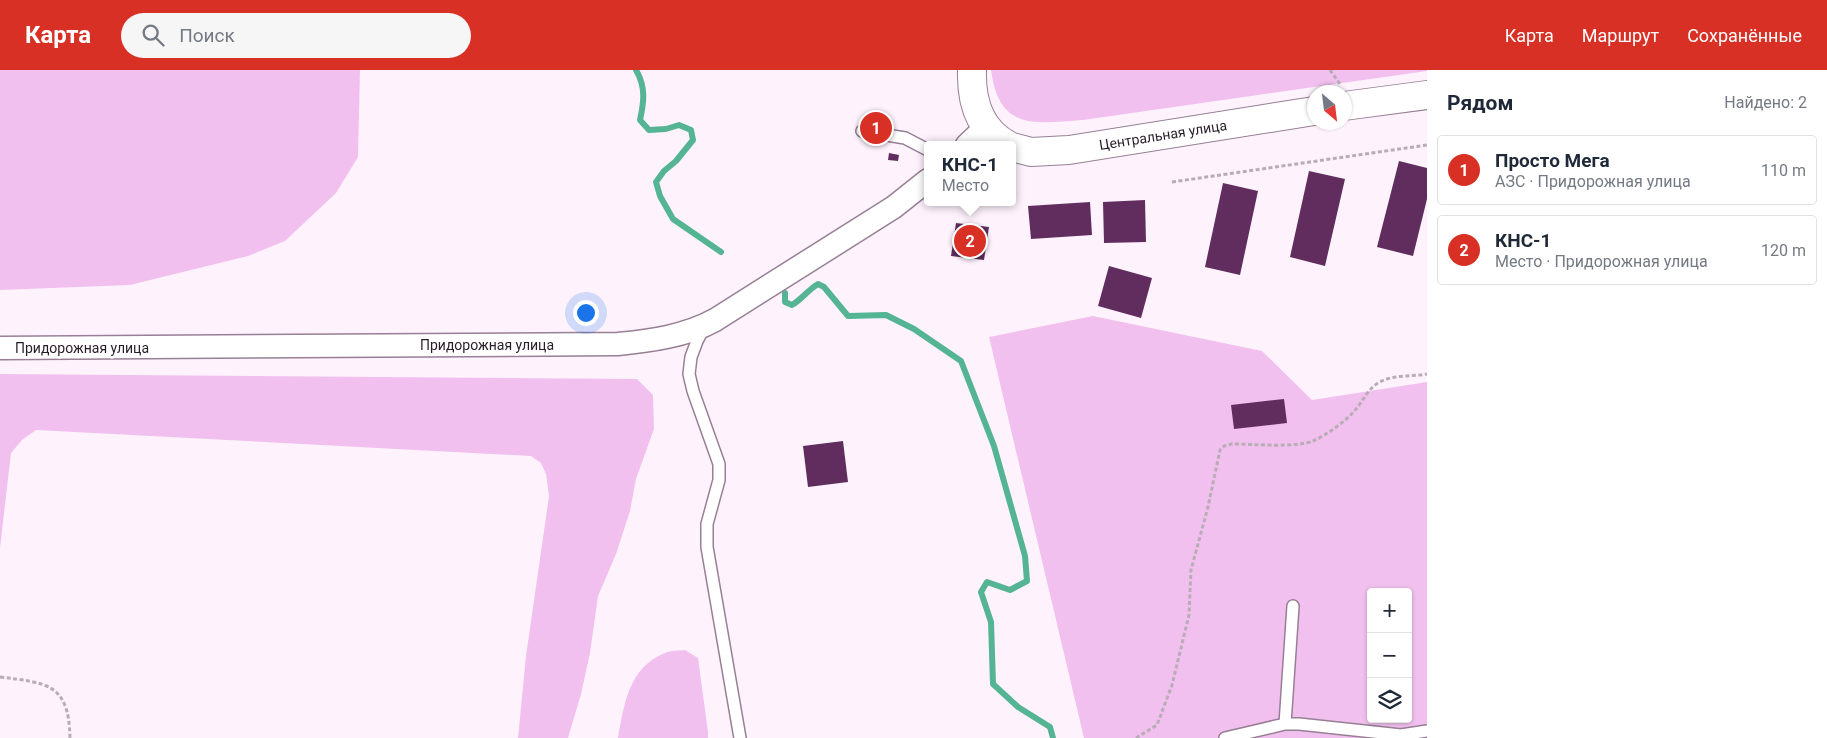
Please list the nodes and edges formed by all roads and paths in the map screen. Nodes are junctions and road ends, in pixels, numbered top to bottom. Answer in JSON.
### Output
{"nodes":[{"id":1,"x":972,"y":70,"type":"edge"},
{"id":2,"x":1427,"y":95,"type":"edge"},
{"id":3,"x":1352,"y":105,"type":"edge"},
{"id":4,"x":1307,"y":112,"type":"edge"},
{"id":5,"x":862,"y":131,"type":"dead end"},
{"id":6,"x":976,"y":136,"type":"edge"},
{"id":7,"x":1002,"y":141,"type":"edge"},
{"id":8,"x":1427,"y":145,"type":"edge"},
{"id":9,"x":924,"y":148,"type":"edge"},
{"id":10,"x":1016,"y":148,"type":"edge"},
{"id":11,"x":1172,"y":182,"type":"dead end"},
{"id":12,"x":924,"y":183,"type":"edge"},
{"id":13,"x":706,"y":325,"type":"junction"},
{"id":14,"x":0,"y":348,"type":"edge"},
{"id":15,"x":1427,"y":374,"type":"edge"},
{"id":16,"x":1293,"y":606,"type":"dead end"},
{"id":17,"x":0,"y":677,"type":"edge"},
{"id":18,"x":1284,"y":724,"type":"junction"},
{"id":19,"x":1427,"y":731,"type":"edge"},
{"id":20,"x":70,"y":738,"type":"edge"},
{"id":21,"x":740,"y":738,"type":"edge"},
{"id":22,"x":1136,"y":738,"type":"edge"},
{"id":23,"x":1225,"y":738,"type":"edge"}],
"edges":[{"from":1,"to":6,"type":"street"},
{"from":2,"to":3,"type":"street"},
{"from":4,"to":10,"type":"street","name":"Центральная улица"},
{"from":5,"to":9,"type":"lane"},
{"from":6,"to":7,"type":"street"},
{"from":8,"to":11,"type":"path"},
{"from":12,"to":13,"type":"street","name":"Придорожная улица"},
{"from":13,"to":14,"type":"street","name":"Придорожная улица"},
{"from":13,"to":21,"type":"lane"},
{"from":15,"to":22,"type":"path"},
{"from":16,"to":18,"type":"lane"},
{"from":17,"to":20,"type":"path"},
{"from":18,"to":19,"type":"lane"},
{"from":18,"to":23,"type":"lane"}]}
